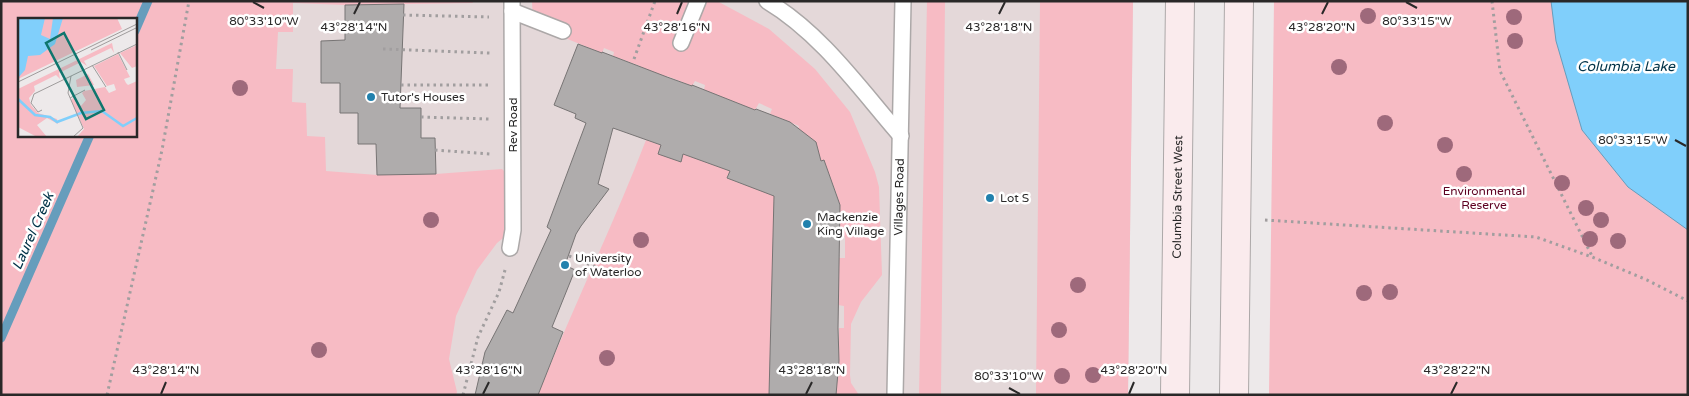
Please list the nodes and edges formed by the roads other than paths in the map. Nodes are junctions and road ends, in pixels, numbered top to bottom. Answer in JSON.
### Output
{"nodes":[{"id":1,"x":698,"y":1,"type":"edge"},
{"id":2,"x":768,"y":1,"type":"edge"},
{"id":3,"x":904,"y":1,"type":"edge"},
{"id":4,"x":1180,"y":1,"type":"edge"},
{"id":5,"x":1238,"y":1,"type":"edge"},
{"id":6,"x":512,"y":10,"type":"edge"},
{"id":7,"x":563,"y":31,"type":"dead end"},
{"id":8,"x":681,"y":43,"type":"dead end"},
{"id":9,"x":901,"y":136,"type":"junction"},
{"id":10,"x":510,"y":248,"type":"road end"},
{"id":11,"x":895,"y":395,"type":"edge"},
{"id":12,"x":1175,"y":395,"type":"edge"},
{"id":13,"x":1234,"y":395,"type":"edge"}],
"edges":[{"from":1,"to":8,"type":"lane"},
{"from":2,"to":9,"type":"lane"},
{"from":3,"to":9,"type":"lane","name":"Villages Road"},
{"from":4,"to":12,"type":"main road","name":"Columbia Street West"},
{"from":5,"to":13,"type":"main road"},
{"from":6,"to":7,"type":"lane"},
{"from":6,"to":10,"type":"lane","name":"Rev Road"},
{"from":9,"to":11,"type":"lane","name":"Villages Road"}]}
